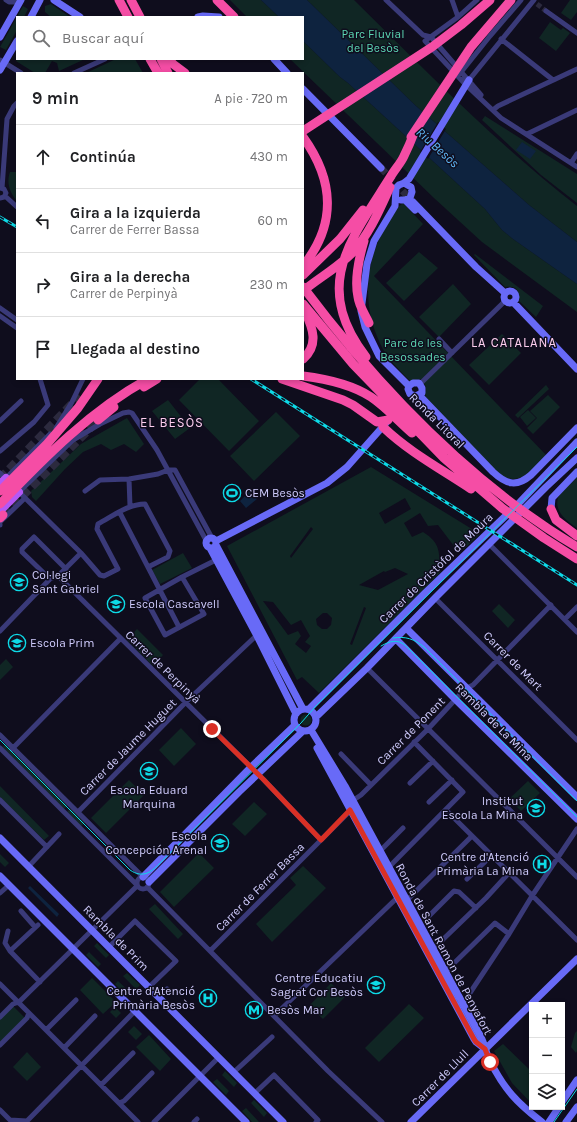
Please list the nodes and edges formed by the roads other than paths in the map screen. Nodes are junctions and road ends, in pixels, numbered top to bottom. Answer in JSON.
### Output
{"nodes":[{"id":1,"x":6,"y":0,"type":"edge"},
{"id":2,"x":40,"y":0,"type":"edge"},
{"id":3,"x":54,"y":0,"type":"edge"},
{"id":4,"x":119,"y":0,"type":"edge"},
{"id":5,"x":131,"y":0,"type":"edge"},
{"id":6,"x":136,"y":0,"type":"edge"},
{"id":7,"x":217,"y":0,"type":"edge"},
{"id":8,"x":386,"y":0,"type":"edge"},
{"id":9,"x":452,"y":0,"type":"edge"},
{"id":10,"x":477,"y":0,"type":"edge"},
{"id":11,"x":485,"y":0,"type":"edge"},
{"id":12,"x":490,"y":0,"type":"edge"},
{"id":13,"x":511,"y":0,"type":"edge"},
{"id":14,"x":521,"y":0,"type":"edge"},
{"id":15,"x":20,"y":1,"type":"edge"},
{"id":16,"x":532,"y":1,"type":"edge"},
{"id":17,"x":546,"y":10,"type":"tunnel mouth"},
{"id":18,"x":32,"y":16,"type":"edge"},
{"id":19,"x":78,"y":16,"type":"edge"},
{"id":20,"x":127,"y":16,"type":"edge"},
{"id":21,"x":139,"y":16,"type":"edge"},
{"id":22,"x":144,"y":16,"type":"edge"},
{"id":23,"x":233,"y":16,"type":"edge"},
{"id":24,"x":458,"y":17,"type":"junction"},
{"id":25,"x":2,"y":28,"type":"edge"},
{"id":26,"x":577,"y":33,"type":"edge"},
{"id":27,"x":0,"y":37,"type":"edge"},
{"id":28,"x":443,"y":39,"type":"junction"},
{"id":29,"x":501,"y":39,"type":"junction"},
{"id":30,"x":429,"y":41,"type":"junction"},
{"id":31,"x":16,"y":42,"type":"edge"},
{"id":32,"x":103,"y":60,"type":"edge"},
{"id":33,"x":149,"y":60,"type":"edge"},
{"id":34,"x":150,"y":60,"type":"edge"},
{"id":35,"x":162,"y":60,"type":"edge"},
{"id":36,"x":166,"y":60,"type":"edge"},
{"id":37,"x":170,"y":60,"type":"edge"},
{"id":38,"x":275,"y":60,"type":"edge"},
{"id":39,"x":2,"y":61,"type":"edge"},
{"id":40,"x":577,"y":69,"type":"edge"},
{"id":41,"x":0,"y":70,"type":"edge"},
{"id":42,"x":19,"y":72,"type":"edge"},
{"id":43,"x":76,"y":72,"type":"edge"},
{"id":44,"x":152,"y":72,"type":"edge"},
{"id":45,"x":157,"y":72,"type":"edge"},
{"id":46,"x":168,"y":72,"type":"edge"},
{"id":47,"x":173,"y":72,"type":"edge"},
{"id":48,"x":184,"y":72,"type":"edge"},
{"id":49,"x":286,"y":72,"type":"edge"},
{"id":50,"x":460,"y":74,"type":"junction"},
{"id":51,"x":554,"y":80,"type":"junction"},
{"id":52,"x":467,"y":83,"type":"junction"},
{"id":53,"x":304,"y":90,"type":"edge"},
{"id":54,"x":16,"y":105,"type":"edge"},
{"id":55,"x":493,"y":110,"type":"junction"},
{"id":56,"x":577,"y":110,"type":"edge"},
{"id":57,"x":332,"y":111,"type":"junction"},
{"id":58,"x":304,"y":125,"type":"edge"},
{"id":59,"x":304,"y":130,"type":"edge"},
{"id":60,"x":414,"y":133,"type":"junction"},
{"id":61,"x":527,"y":134,"type":"junction"},
{"id":62,"x":304,"y":136,"type":"edge"},
{"id":63,"x":304,"y":138,"type":"edge"},
{"id":64,"x":577,"y":154,"type":"edge"},
{"id":65,"x":571,"y":163,"type":"junction"},
{"id":66,"x":577,"y":167,"type":"edge"},
{"id":67,"x":381,"y":168,"type":"tunnel mouth"},
{"id":68,"x":407,"y":182,"type":"junction"},
{"id":69,"x":1,"y":188,"type":"edge"},
{"id":70,"x":388,"y":188,"type":"junction"},
{"id":71,"x":3,"y":197,"type":"edge"},
{"id":72,"x":413,"y":198,"type":"junction"},
{"id":73,"x":404,"y":200,"type":"junction"},
{"id":74,"x":16,"y":206,"type":"edge"},
{"id":75,"x":395,"y":206,"type":"junction"},
{"id":76,"x":367,"y":232,"type":"junction"},
{"id":77,"x":446,"y":236,"type":"junction"},
{"id":78,"x":304,"y":265,"type":"edge"},
{"id":79,"x":304,"y":274,"type":"edge"},
{"id":80,"x":365,"y":279,"type":"junction"},
{"id":81,"x":304,"y":288,"type":"edge"},
{"id":82,"x":304,"y":292,"type":"edge"},
{"id":83,"x":360,"y":292,"type":"junction"},
{"id":84,"x":504,"y":293,"type":"junction"},
{"id":85,"x":505,"y":301,"type":"junction"},
{"id":86,"x":513,"y":302,"type":"junction"},
{"id":87,"x":362,"y":307,"type":"junction"},
{"id":88,"x":0,"y":308,"type":"edge"},
{"id":89,"x":309,"y":310,"type":"edge"},
{"id":90,"x":0,"y":316,"type":"edge"},
{"id":91,"x":16,"y":319,"type":"edge"},
{"id":92,"x":369,"y":322,"type":"junction"},
{"id":93,"x":16,"y":327,"type":"edge"},
{"id":94,"x":439,"y":339,"type":"dead end"},
{"id":95,"x":452,"y":353,"type":"junction"},
{"id":96,"x":304,"y":358,"type":"edge"},
{"id":97,"x":388,"y":363,"type":"junction"},
{"id":98,"x":577,"y":370,"type":"edge"},
{"id":99,"x":304,"y":376,"type":"edge"},
{"id":100,"x":40,"y":380,"type":"edge"},
{"id":101,"x":83,"y":380,"type":"edge"},
{"id":102,"x":92,"y":380,"type":"edge"},
{"id":103,"x":97,"y":380,"type":"edge"},
{"id":104,"x":146,"y":380,"type":"edge"},
{"id":105,"x":155,"y":380,"type":"edge"},
{"id":106,"x":285,"y":380,"type":"edge"},
{"id":107,"x":420,"y":384,"type":"junction"},
{"id":108,"x":386,"y":388,"type":"junction"},
{"id":109,"x":412,"y":392,"type":"junction"},
{"id":110,"x":80,"y":396,"type":"tunnel mouth"},
{"id":111,"x":22,"y":401,"type":"dead end"},
{"id":112,"x":406,"y":414,"type":"junction"},
{"id":113,"x":98,"y":420,"type":"tunnel mouth"},
{"id":114,"x":0,"y":421,"type":"edge"},
{"id":115,"x":381,"y":424,"type":"junction"},
{"id":116,"x":577,"y":428,"type":"edge"},
{"id":117,"x":577,"y":442,"type":"edge"},
{"id":118,"x":0,"y":451,"type":"edge"},
{"id":119,"x":577,"y":458,"type":"edge"},
{"id":120,"x":168,"y":470,"type":"junction"},
{"id":121,"x":577,"y":472,"type":"edge"},
{"id":122,"x":2,"y":478,"type":"edge"},
{"id":123,"x":129,"y":480,"type":"junction"},
{"id":124,"x":85,"y":490,"type":"dead end"},
{"id":125,"x":0,"y":491,"type":"edge"},
{"id":126,"x":22,"y":495,"type":"junction"},
{"id":127,"x":491,"y":500,"type":"junction"},
{"id":128,"x":0,"y":504,"type":"edge"},
{"id":129,"x":506,"y":505,"type":"junction"},
{"id":130,"x":130,"y":506,"type":"junction"},
{"id":131,"x":551,"y":508,"type":"joint"},
{"id":132,"x":120,"y":513,"type":"junction"},
{"id":133,"x":1,"y":514,"type":"edge"},
{"id":134,"x":524,"y":518,"type":"junction"},
{"id":135,"x":0,"y":524,"type":"edge"},
{"id":136,"x":577,"y":536,"type":"edge"},
{"id":137,"x":212,"y":543,"type":"junction"},
{"id":138,"x":489,"y":544,"type":"junction"},
{"id":139,"x":577,"y":547,"type":"edge"},
{"id":140,"x":220,"y":552,"type":"junction"},
{"id":141,"x":81,"y":553,"type":"junction"},
{"id":142,"x":577,"y":559,"type":"edge"},
{"id":143,"x":216,"y":560,"type":"junction"},
{"id":144,"x":148,"y":567,"type":"junction"},
{"id":145,"x":66,"y":569,"type":"junction"},
{"id":146,"x":58,"y":576,"type":"junction"},
{"id":147,"x":182,"y":577,"type":"junction"},
{"id":148,"x":50,"y":579,"type":"junction"},
{"id":149,"x":159,"y":590,"type":"junction"},
{"id":150,"x":434,"y":598,"type":"junction"},
{"id":151,"x":551,"y":605,"type":"junction"},
{"id":152,"x":577,"y":607,"type":"edge"},
{"id":153,"x":564,"y":620,"type":"junction"},
{"id":154,"x":179,"y":627,"type":"junction"},
{"id":155,"x":406,"y":628,"type":"junction"},
{"id":156,"x":0,"y":631,"type":"edge"},
{"id":157,"x":260,"y":631,"type":"junction"},
{"id":158,"x":577,"y":632,"type":"edge"},
{"id":159,"x":396,"y":638,"type":"junction"},
{"id":160,"x":120,"y":639,"type":"junction"},
{"id":161,"x":497,"y":660,"type":"junction"},
{"id":162,"x":367,"y":668,"type":"junction"},
{"id":163,"x":468,"y":688,"type":"junction"},
{"id":164,"x":456,"y":700,"type":"junction"},
{"id":165,"x":186,"y":702,"type":"junction"},
{"id":166,"x":306,"y":709,"type":"junction"},
{"id":167,"x":296,"y":714,"type":"junction"},
{"id":168,"x":316,"y":717,"type":"junction"},
{"id":169,"x":295,"y":725,"type":"junction"},
{"id":170,"x":428,"y":729,"type":"junction"},
{"id":171,"x":307,"y":730,"type":"junction"},
{"id":172,"x":0,"y":736,"type":"edge"},
{"id":173,"x":577,"y":740,"type":"edge"},
{"id":174,"x":414,"y":742,"type":"junction"},
{"id":175,"x":0,"y":748,"type":"edge"},
{"id":176,"x":12,"y":749,"type":"junction"},
{"id":177,"x":341,"y":754,"type":"dead end"},
{"id":178,"x":433,"y":761,"type":"junction"},
{"id":179,"x":250,"y":768,"type":"junction"},
{"id":180,"x":258,"y":774,"type":"junction"},
{"id":181,"x":452,"y":780,"type":"junction"},
{"id":182,"x":410,"y":783,"type":"dead end"},
{"id":183,"x":370,"y":785,"type":"junction"},
{"id":184,"x":577,"y":797,"type":"edge"},
{"id":185,"x":0,"y":800,"type":"edge"},
{"id":186,"x":352,"y":801,"type":"junction"},
{"id":187,"x":429,"y":802,"type":"dead end"},
{"id":188,"x":350,"y":810,"type":"junction"},
{"id":189,"x":446,"y":810,"type":"junction"},
{"id":190,"x":78,"y":812,"type":"junction"},
{"id":191,"x":577,"y":819,"type":"edge"},
{"id":192,"x":403,"y":828,"type":"dead end"},
{"id":193,"x":577,"y":829,"type":"edge"},
{"id":194,"x":59,"y":834,"type":"dead end"},
{"id":195,"x":472,"y":836,"type":"junction"},
{"id":196,"x":0,"y":838,"type":"edge"},
{"id":197,"x":321,"y":840,"type":"junction"},
{"id":198,"x":47,"y":847,"type":"junction"},
{"id":199,"x":379,"y":852,"type":"junction"},
{"id":200,"x":491,"y":856,"type":"junction"},
{"id":201,"x":558,"y":857,"type":"junction"},
{"id":202,"x":28,"y":867,"type":"junction"},
{"id":203,"x":388,"y":868,"type":"junction"},
{"id":204,"x":510,"y":873,"type":"junction"},
{"id":205,"x":0,"y":876,"type":"edge"},
{"id":206,"x":577,"y":877,"type":"edge"},
{"id":207,"x":467,"y":879,"type":"dead end"},
{"id":208,"x":146,"y":881,"type":"junction"},
{"id":209,"x":9,"y":885,"type":"junction"},
{"id":210,"x":137,"y":885,"type":"junction"},
{"id":211,"x":0,"y":893,"type":"edge"},
{"id":212,"x":532,"y":896,"type":"junction"},
{"id":213,"x":402,"y":897,"type":"junction"},
{"id":214,"x":476,"y":908,"type":"junction"},
{"id":215,"x":21,"y":911,"type":"dead end"},
{"id":216,"x":429,"y":916,"type":"dead end"},
{"id":217,"x":92,"y":930,"type":"junction"},
{"id":218,"x":8,"y":931,"type":"dead end"},
{"id":219,"x":509,"y":934,"type":"junction"},
{"id":220,"x":577,"y":940,"type":"edge"},
{"id":221,"x":108,"y":947,"type":"junction"},
{"id":222,"x":73,"y":948,"type":"junction"},
{"id":223,"x":433,"y":949,"type":"junction"},
{"id":224,"x":10,"y":951,"type":"junction"},
{"id":225,"x":210,"y":951,"type":"junction"},
{"id":226,"x":577,"y":959,"type":"edge"},
{"id":227,"x":445,"y":972,"type":"junction"},
{"id":228,"x":40,"y":982,"type":"junction"},
{"id":229,"x":0,"y":984,"type":"edge"},
{"id":230,"x":149,"y":987,"type":"junction"},
{"id":231,"x":167,"y":989,"type":"dead end"},
{"id":232,"x":158,"y":997,"type":"junction"},
{"id":233,"x":76,"y":1000,"type":"dead end"},
{"id":234,"x":19,"y":1002,"type":"junction"},
{"id":235,"x":460,"y":1006,"type":"junction"},
{"id":236,"x":135,"y":1011,"type":"junction"},
{"id":237,"x":29,"y":1013,"type":"junction"},
{"id":238,"x":95,"y":1016,"type":"dead end"},
{"id":239,"x":274,"y":1016,"type":"junction"},
{"id":240,"x":0,"y":1017,"type":"edge"},
{"id":241,"x":46,"y":1030,"type":"junction"},
{"id":242,"x":272,"y":1037,"type":"dead end"},
{"id":243,"x":0,"y":1045,"type":"edge"},
{"id":244,"x":64,"y":1048,"type":"junction"},
{"id":245,"x":485,"y":1049,"type":"junction"},
{"id":246,"x":133,"y":1053,"type":"dead end"},
{"id":247,"x":219,"y":1057,"type":"junction"},
{"id":248,"x":82,"y":1066,"type":"junction"},
{"id":249,"x":234,"y":1072,"type":"junction"},
{"id":250,"x":152,"y":1073,"type":"dead end"},
{"id":251,"x":200,"y":1076,"type":"junction"},
{"id":252,"x":577,"y":1080,"type":"edge"},
{"id":253,"x":101,"y":1085,"type":"junction"},
{"id":254,"x":255,"y":1093,"type":"junction"},
{"id":255,"x":565,"y":1098,"type":"edge"},
{"id":256,"x":119,"y":1103,"type":"junction"},
{"id":257,"x":577,"y":1107,"type":"edge"},
{"id":258,"x":0,"y":1110,"type":"edge"},
{"id":259,"x":557,"y":1110,"type":"edge"},
{"id":260,"x":27,"y":1121,"type":"edge"},
{"id":261,"x":317,"y":1121,"type":"edge"},
{"id":262,"x":138,"y":1122,"type":"edge"},
{"id":263,"x":154,"y":1122,"type":"edge"},
{"id":264,"x":246,"y":1122,"type":"edge"},
{"id":265,"x":283,"y":1122,"type":"edge"},
{"id":266,"x":382,"y":1122,"type":"edge"},
{"id":267,"x":411,"y":1122,"type":"edge"},
{"id":268,"x":542,"y":1122,"type":"edge"},
{"id":269,"x":549,"y":1122,"type":"edge"},
{"id":270,"x":566,"y":1122,"type":"edge"}],
"edges":[{"from":1,"to":15,"type":"street"},
{"from":2,"to":18,"type":"street"},
{"from":3,"to":19,"type":"street"},
{"from":4,"to":20,"type":"highway"},
{"from":5,"to":21,"type":"highway"},
{"from":6,"to":22,"type":"highway"},
{"from":7,"to":23,"type":"highway"},
{"from":8,"to":30,"type":"street"},
{"from":9,"to":24,"type":"street"},
{"from":10,"to":24,"type":"street"},
{"from":11,"to":30,"type":"highway"},
{"from":12,"to":28,"type":"highway"},
{"from":13,"to":60,"type":"highway"},
{"from":14,"to":50,"type":"street"},
{"from":15,"to":25,"type":"street"},
{"from":16,"to":29,"type":"street"},
{"from":17,"to":26,"type":"street"},
{"from":24,"to":30,"type":"street"},
{"from":25,"to":27,"type":"street"},
{"from":28,"to":30,"type":"highway"},
{"from":28,"to":57,"type":"highway"},
{"from":29,"to":51,"type":"street"},
{"from":29,"to":52,"type":"street"},
{"from":30,"to":50,"type":"street"},
{"from":30,"to":58,"type":"highway"},
{"from":31,"to":39,"type":"street"},
{"from":32,"to":43,"type":"street"},
{"from":33,"to":44,"type":"highway"},
{"from":34,"to":45,"type":"highway"},
{"from":35,"to":46,"type":"highway"},
{"from":36,"to":47,"type":"highway"},
{"from":37,"to":48,"type":"highway"},
{"from":38,"to":49,"type":"street"},
{"from":39,"to":41,"type":"street"},
{"from":39,"to":42,"type":"street"},
{"from":40,"to":51,"type":"street"},
{"from":50,"to":52,"type":"street"},
{"from":51,"to":55,"type":"street"},
{"from":52,"to":55,"type":"street"},
{"from":52,"to":68,"type":"street"},
{"from":53,"to":67,"type":"street"},
{"from":54,"to":69,"type":"street"},
{"from":55,"to":61,"type":"street"},
{"from":56,"to":61,"type":"street"},
{"from":57,"to":59,"type":"highway"},
{"from":57,"to":62,"type":"highway"},
{"from":60,"to":70,"type":"highway"},
{"from":60,"to":70,"type":"highway"},
{"from":61,"to":65,"type":"street"},
{"from":63,"to":78,"type":"highway"},
{"from":64,"to":65,"type":"street"},
{"from":65,"to":66,"type":"street"},
{"from":68,"to":70,"type":"street"},
{"from":68,"to":72,"type":"street"},
{"from":69,"to":71,"type":"street"},
{"from":70,"to":73,"type":"street"},
{"from":70,"to":75,"type":"street"},
{"from":70,"to":76,"type":"highway"},
{"from":70,"to":79,"type":"highway"},
{"from":70,"to":108,"type":"highway"},
{"from":71,"to":74,"type":"street"},
{"from":72,"to":73,"type":"street"},
{"from":72,"to":77,"type":"street"},
{"from":73,"to":75,"type":"street"},
{"from":73,"to":77,"type":"street"},
{"from":75,"to":80,"type":"street"},
{"from":76,"to":81,"type":"highway"},
{"from":76,"to":83,"type":"highway"},
{"from":77,"to":84,"type":"street"},
{"from":80,"to":83,"type":"street"},
{"from":80,"to":92,"type":"street"},
{"from":82,"to":89,"type":"highway","name":"Ronda Litoral"},
{"from":83,"to":87,"type":"highway"},
{"from":84,"to":85,"type":"street"},
{"from":84,"to":86,"type":"street"},
{"from":85,"to":86,"type":"street"},
{"from":85,"to":95,"type":"street"},
{"from":86,"to":98,"type":"street"},
{"from":87,"to":92,"type":"highway"},
{"from":87,"to":97,"type":"street"},
{"from":88,"to":91,"type":"street"},
{"from":89,"to":96,"type":"highway"},
{"from":89,"to":108,"type":"highway","name":"Ronda Litoral"},
{"from":90,"to":93,"type":"street"},
{"from":92,"to":97,"type":"street"},
{"from":94,"to":95,"type":"street"},
{"from":95,"to":107,"type":"street"},
{"from":97,"to":109,"type":"street"},
{"from":99,"to":112,"type":"highway"},
{"from":100,"to":118,"type":"street"},
{"from":101,"to":122,"type":"street"},
{"from":102,"to":110,"type":"highway"},
{"from":103,"to":125,"type":"highway"},
{"from":104,"to":128,"type":"highway"},
{"from":105,"to":113,"type":"highway"},
{"from":106,"to":115,"type":"highway"},
{"from":107,"to":109,"type":"street"},
{"from":107,"to":109,"type":"street"},
{"from":108,"to":112,"type":"highway","name":"Ronda Litoral"},
{"from":109,"to":115,"type":"street"},
{"from":109,"to":116,"type":"street"},
{"from":111,"to":114,"type":"street"},
{"from":112,"to":127,"type":"highway","name":"Ronda Litoral"},
{"from":112,"to":129,"type":"highway","name":"Ronda Litoral"},
{"from":115,"to":127,"type":"highway"},
{"from":115,"to":137,"type":"street"},
{"from":117,"to":166,"type":"street","name":"Carrer de Cristòfol de Moura"},
{"from":119,"to":138,"type":"street","name":"Carrer de Cristòfol de Moura"},
{"from":120,"to":123,"type":"street"},
{"from":120,"to":126,"type":"street"},
{"from":120,"to":137,"type":"street"},
{"from":121,"to":131,"type":"street"},
{"from":122,"to":126,"type":"street"},
{"from":123,"to":124,"type":"street"},
{"from":123,"to":130,"type":"street"},
{"from":126,"to":133,"type":"main road"},
{"from":126,"to":135,"type":"street"},
{"from":126,"to":141,"type":"street"},
{"from":127,"to":129,"type":"highway","name":"Ronda Litoral"},
{"from":129,"to":134,"type":"highway","name":"Ronda Litoral"},
{"from":130,"to":132,"type":"street"},
{"from":130,"to":144,"type":"street"},
{"from":131,"to":136,"type":"highway"},
{"from":132,"to":141,"type":"street"},
{"from":132,"to":144,"type":"street"},
{"from":134,"to":139,"type":"highway","name":"Ronda Litoral"},
{"from":134,"to":142,"type":"highway","name":"Ronda Litoral"},
{"from":137,"to":140,"type":"street"},
{"from":137,"to":143,"type":"street"},
{"from":138,"to":150,"type":"street","name":"Carrer de Cristòfol de Moura"},
{"from":138,"to":151,"type":"street"},
{"from":140,"to":143,"type":"street"},
{"from":140,"to":157,"type":"street"},
{"from":141,"to":145,"type":"street"},
{"from":143,"to":147,"type":"street"},
{"from":143,"to":157,"type":"street"},
{"from":144,"to":149,"type":"street"},
{"from":145,"to":146,"type":"street"},
{"from":145,"to":148,"type":"street"},
{"from":146,"to":148,"type":"street"},
{"from":146,"to":160,"type":"street","name":"Carrer de Perpinyà"},
{"from":147,"to":149,"type":"street"},
{"from":147,"to":154,"type":"street"},
{"from":148,"to":156,"type":"street"},
{"from":149,"to":154,"type":"street"},
{"from":149,"to":154,"type":"street"},
{"from":150,"to":155,"type":"street","name":"Carrer de Cristòfol de Moura"},
{"from":150,"to":161,"type":"street","name":"Carrer de Mart"},
{"from":151,"to":153,"type":"street"},
{"from":151,"to":161,"type":"street","name":"Carrer de Ponent"},
{"from":152,"to":153,"type":"street"},
{"from":153,"to":158,"type":"street"},
{"from":155,"to":159,"type":"street","name":"Carrer de Cristòfol de Moura"},
{"from":155,"to":163,"type":"street","name":"Rambla de La Mina"},
{"from":157,"to":165,"type":"street","name":"Carrer de Jaume Huguet"},
{"from":157,"to":166,"type":"street"},
{"from":157,"to":167,"type":"street"},
{"from":159,"to":162,"type":"street","name":"Carrer de Cristòfol de Moura"},
{"from":159,"to":164,"type":"street","name":"Rambla de La Mina"},
{"from":160,"to":165,"type":"street","name":"Carrer de Perpinyà"},
{"from":160,"to":176,"type":"street"},
{"from":161,"to":163,"type":"street","name":"Carrer de Ponent"},
{"from":161,"to":173,"type":"street","name":"Carrer de Mart"},
{"from":162,"to":168,"type":"street","name":"Carrer de Cristòfol de Moura"},
{"from":162,"to":170,"type":"street"},
{"from":163,"to":164,"type":"street","name":"Carrer de Ponent"},
{"from":163,"to":184,"type":"street","name":"Rambla de La Mina"},
{"from":164,"to":170,"type":"street","name":"Carrer de Ponent"},
{"from":164,"to":191,"type":"street","name":"Rambla de La Mina"},
{"from":165,"to":179,"type":"street","name":"Carrer de Perpinyà"},
{"from":165,"to":190,"type":"street","name":"Carrer de Jaume Huguet"},
{"from":166,"to":167,"type":"street"},
{"from":166,"to":168,"type":"street"},
{"from":167,"to":169,"type":"street"},
{"from":168,"to":171,"type":"street"},
{"from":169,"to":171,"type":"street"},
{"from":169,"to":179,"type":"street"},
{"from":170,"to":174,"type":"street","name":"Carrer de Ponent"},
{"from":170,"to":201,"type":"street"},
{"from":171,"to":180,"type":"street"},
{"from":171,"to":186,"type":"street","name":"Ronda de Sant Ramon de Penyafort"},
{"from":171,"to":188,"type":"street","name":"Ronda de Sant Ramon de Penyafort"},
{"from":172,"to":176,"type":"street"},
{"from":174,"to":178,"type":"street"},
{"from":174,"to":183,"type":"street","name":"Carrer de Ponent"},
{"from":175,"to":210,"type":"street"},
{"from":176,"to":190,"type":"street"},
{"from":177,"to":183,"type":"street"},
{"from":178,"to":181,"type":"street"},
{"from":178,"to":182,"type":"street"},
{"from":179,"to":180,"type":"street","name":"Carrer de Perpinyà"},
{"from":179,"to":208,"type":"street"},
{"from":180,"to":197,"type":"street","name":"Carrer de Perpinyà"},
{"from":180,"to":208,"type":"street"},
{"from":181,"to":187,"type":"street"},
{"from":181,"to":189,"type":"street"},
{"from":183,"to":186,"type":"street","name":"Carrer de Ponent"},
{"from":185,"to":198,"type":"street"},
{"from":186,"to":188,"type":"street"},
{"from":186,"to":199,"type":"street","name":"Ronda de Sant Ramon de Penyafort"},
{"from":188,"to":197,"type":"street","name":"Carrer de Ferrer Bassa"},
{"from":188,"to":213,"type":"street","name":"Ronda de Sant Ramon de Penyafort"},
{"from":189,"to":195,"type":"street"},
{"from":189,"to":203,"type":"street"},
{"from":190,"to":208,"type":"street"},
{"from":192,"to":199,"type":"street"},
{"from":193,"to":201,"type":"street"},
{"from":194,"to":198,"type":"street"},
{"from":195,"to":200,"type":"street"},
{"from":195,"to":213,"type":"street"},
{"from":196,"to":202,"type":"street","name":"Rambla de Prim"},
{"from":197,"to":225,"type":"street","name":"Carrer de Ferrer Bassa"},
{"from":198,"to":202,"type":"street"},
{"from":199,"to":203,"type":"street","name":"Ronda de Sant Ramon de Penyafort"},
{"from":200,"to":204,"type":"street"},
{"from":200,"to":207,"type":"street"},
{"from":201,"to":206,"type":"street"},
{"from":201,"to":212,"type":"street"},
{"from":202,"to":217,"type":"street","name":"Rambla de Prim"},
{"from":203,"to":213,"type":"street","name":"Ronda de Sant Ramon de Penyafort"},
{"from":204,"to":212,"type":"street"},
{"from":204,"to":214,"type":"street"},
{"from":205,"to":209,"type":"street"},
{"from":208,"to":210,"type":"street"},
{"from":208,"to":210,"type":"street"},
{"from":208,"to":225,"type":"street"},
{"from":209,"to":211,"type":"street"},
{"from":209,"to":222,"type":"street"},
{"from":210,"to":217,"type":"street"},
{"from":212,"to":219,"type":"street"},
{"from":212,"to":220,"type":"street"},
{"from":213,"to":223,"type":"street","name":"Ronda de Sant Ramon de Penyafort"},
{"from":213,"to":235,"type":"street","name":"Ronda de Sant Ramon de Penyafort"},
{"from":213,"to":239,"type":"street"},
{"from":214,"to":216,"type":"street"},
{"from":214,"to":223,"type":"street"},
{"from":215,"to":224,"type":"street"},
{"from":217,"to":221,"type":"street","name":"Rambla de Prim"},
{"from":217,"to":222,"type":"street"},
{"from":218,"to":224,"type":"street"},
{"from":219,"to":227,"type":"street"},
{"from":219,"to":235,"type":"street"},
{"from":221,"to":230,"type":"street","name":"Rambla de Prim"},
{"from":221,"to":230,"type":"street"},
{"from":222,"to":228,"type":"street"},
{"from":222,"to":236,"type":"street"},
{"from":223,"to":227,"type":"street","name":"Ronda de Sant Ramon de Penyafort"},
{"from":224,"to":228,"type":"street"},
{"from":225,"to":239,"type":"street"},
{"from":226,"to":245,"type":"street","name":"Carrer de Llull"},
{"from":227,"to":235,"type":"street","name":"Ronda de Sant Ramon de Penyafort"},
{"from":228,"to":234,"type":"street"},
{"from":229,"to":234,"type":"street"},
{"from":230,"to":232,"type":"street","name":"Rambla de Prim"},
{"from":231,"to":232,"type":"street"},
{"from":232,"to":247,"type":"street","name":"Rambla de Prim"},
{"from":233,"to":241,"type":"street"},
{"from":234,"to":237,"type":"street"},
{"from":234,"to":240,"type":"street"},
{"from":235,"to":245,"type":"street","name":"Ronda de Sant Ramon de Penyafort"},
{"from":236,"to":248,"type":"street"},
{"from":236,"to":251,"type":"street"},
{"from":237,"to":241,"type":"street"},
{"from":237,"to":243,"type":"street"},
{"from":238,"to":244,"type":"street"},
{"from":239,"to":266,"type":"street"},
{"from":241,"to":244,"type":"street"},
{"from":242,"to":249,"type":"street"},
{"from":244,"to":248,"type":"street"},
{"from":245,"to":267,"type":"street","name":"Carrer de Llull"},
{"from":245,"to":268,"type":"street","name":"Ronda de Sant Ramon de Penyafort"},
{"from":246,"to":253,"type":"street"},
{"from":247,"to":249,"type":"street","name":"Rambla de Prim"},
{"from":247,"to":251,"type":"street"},
{"from":248,"to":253,"type":"street"},
{"from":248,"to":260,"type":"street"},
{"from":249,"to":254,"type":"street","name":"Rambla de Prim"},
{"from":250,"to":256,"type":"street"},
{"from":251,"to":263,"type":"street"},
{"from":251,"to":264,"type":"street"},
{"from":252,"to":255,"type":"street"},
{"from":253,"to":256,"type":"street"},
{"from":254,"to":261,"type":"street"},
{"from":254,"to":265,"type":"street","name":"Rambla de Prim"},
{"from":256,"to":262,"type":"street"},
{"from":257,"to":270,"type":"street"},
{"from":258,"to":260,"type":"street"},
{"from":259,"to":269,"type":"street"}]}
